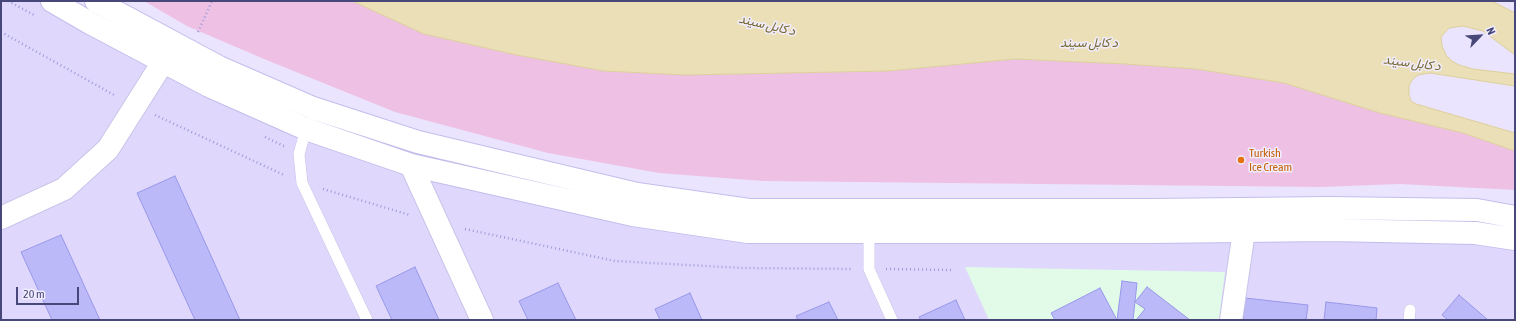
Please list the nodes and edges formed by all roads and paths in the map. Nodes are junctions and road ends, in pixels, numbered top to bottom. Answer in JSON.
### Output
{"nodes":[{"id":1,"x":52,"y":1,"type":"edge"},
{"id":2,"x":96,"y":1,"type":"edge"},
{"id":3,"x":212,"y":1,"type":"edge"},
{"id":4,"x":181,"y":46,"type":"junction"},
{"id":5,"x":163,"y":62,"type":"junction"},
{"id":6,"x":306,"y":129,"type":"junction"},
{"id":7,"x":411,"y":165,"type":"junction"},
{"id":8,"x":1515,"y":217,"type":"edge"},
{"id":9,"x":1,"y":218,"type":"edge"},
{"id":10,"x":869,"y":231,"type":"junction"},
{"id":11,"x":1244,"y":231,"type":"junction"},
{"id":12,"x":1515,"y":239,"type":"edge"},
{"id":13,"x":367,"y":320,"type":"edge"},
{"id":14,"x":482,"y":320,"type":"edge"},
{"id":15,"x":892,"y":320,"type":"edge"},
{"id":16,"x":1231,"y":320,"type":"edge"}],
"edges":[{"from":1,"to":5,"type":"main road"},
{"from":2,"to":4,"type":"main road"},
{"from":3,"to":4,"type":"path"},
{"from":4,"to":5,"type":"main road"},
{"from":4,"to":8,"type":"main road"},
{"from":5,"to":6,"type":"main road"},
{"from":5,"to":9,"type":"main road"},
{"from":6,"to":7,"type":"main road"},
{"from":6,"to":13,"type":"lane"},
{"from":7,"to":10,"type":"main road"},
{"from":7,"to":14,"type":"main road"},
{"from":10,"to":11,"type":"main road"},
{"from":10,"to":15,"type":"lane"},
{"from":11,"to":12,"type":"main road"},
{"from":11,"to":16,"type":"main road"}]}
